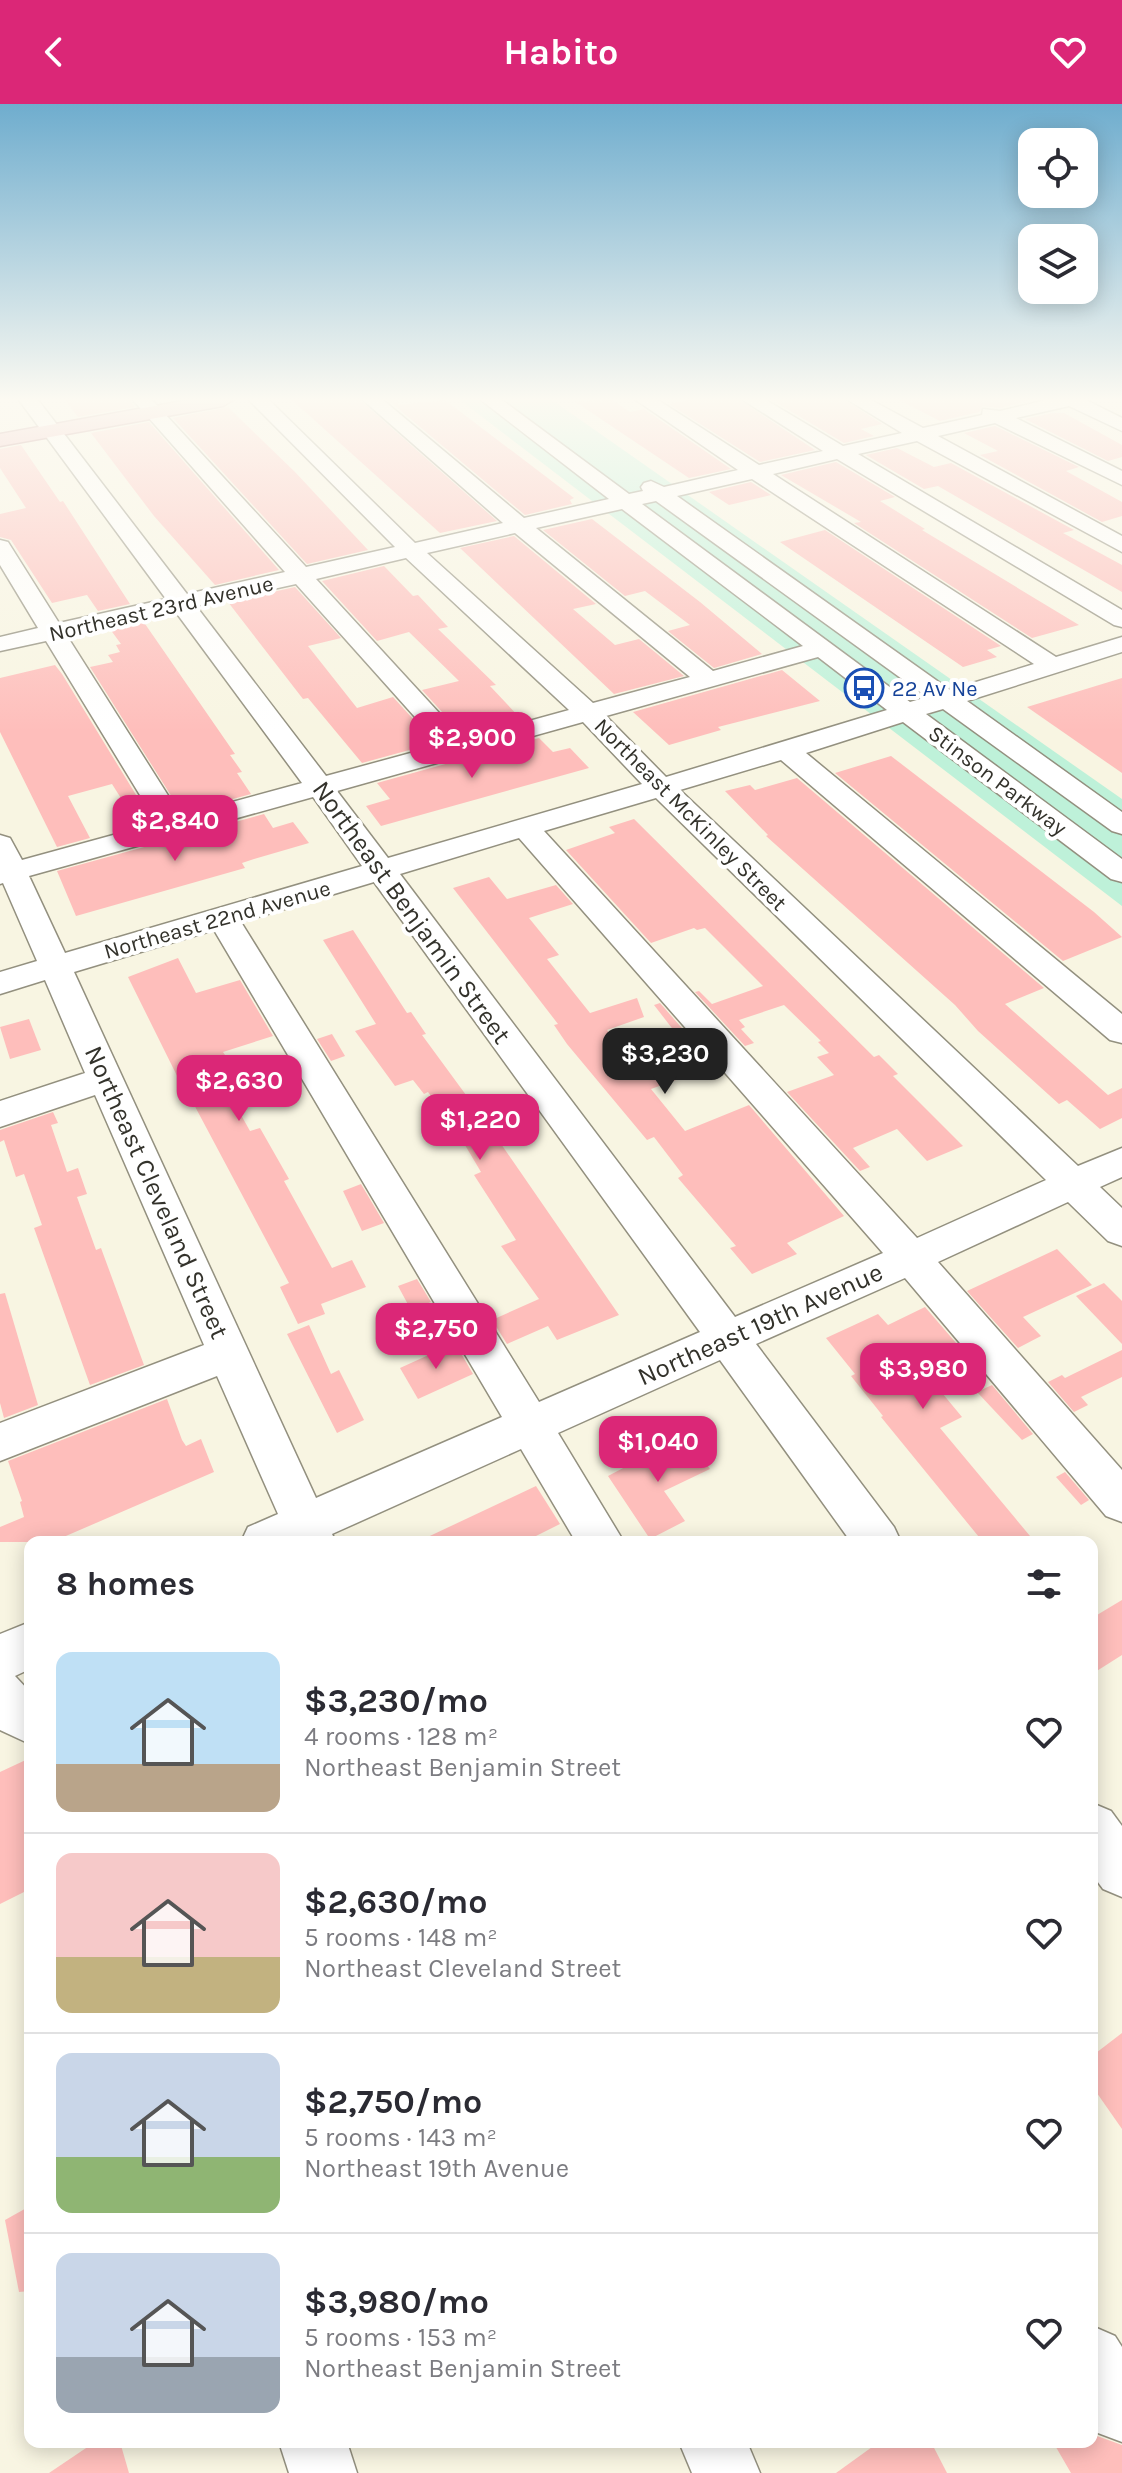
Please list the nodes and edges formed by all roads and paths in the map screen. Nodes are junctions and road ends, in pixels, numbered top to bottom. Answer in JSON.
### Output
{"nodes":[{"id":1,"x":110,"y":511,"type":"edge"},
{"id":2,"x":242,"y":511,"type":"edge"},
{"id":3,"x":370,"y":511,"type":"edge"},
{"id":4,"x":502,"y":511,"type":"edge"},
{"id":5,"x":594,"y":511,"type":"edge"},
{"id":6,"x":637,"y":511,"type":"edge"},
{"id":7,"x":684,"y":511,"type":"edge"},
{"id":8,"x":816,"y":511,"type":"edge"},
{"id":9,"x":938,"y":511,"type":"edge"},
{"id":10,"x":1059,"y":511,"type":"edge"},
{"id":11,"x":521,"y":527,"type":"junction"},
{"id":12,"x":1122,"y":545,"type":"edge"},
{"id":13,"x":0,"y":547,"type":"edge"},
{"id":14,"x":412,"y":552,"type":"junction"},
{"id":15,"x":301,"y":577,"type":"junction"},
{"id":16,"x":180,"y":604,"type":"junction"},
{"id":17,"x":1122,"y":620,"type":"edge"},
{"id":18,"x":51,"y":633,"type":"junction"},
{"id":19,"x":0,"y":644,"type":"edge"},
{"id":20,"x":1122,"y":644,"type":"edge"},
{"id":21,"x":823,"y":648,"type":"junction"},
{"id":22,"x":1054,"y":666,"type":"junction"},
{"id":23,"x":709,"y":680,"type":"junction"},
{"id":24,"x":948,"y":700,"type":"junction"},
{"id":25,"x":908,"y":712,"type":"junction"},
{"id":26,"x":588,"y":713,"type":"junction"},
{"id":27,"x":457,"y":748,"type":"junction"},
{"id":28,"x":786,"y":750,"type":"junction"},
{"id":29,"x":319,"y":786,"type":"junction"},
{"id":30,"x":660,"y":786,"type":"junction"},
{"id":31,"x":1122,"y":825,"type":"edge"},
{"id":32,"x":174,"y":827,"type":"junction"},
{"id":33,"x":525,"y":827,"type":"junction"},
{"id":34,"x":4,"y":864,"type":"edge"},
{"id":35,"x":381,"y":870,"type":"junction"},
{"id":36,"x":1122,"y":873,"type":"edge"},
{"id":37,"x":222,"y":917,"type":"junction"},
{"id":38,"x":53,"y":967,"type":"junction"},
{"id":39,"x":0,"y":983,"type":"edge"},
{"id":40,"x":1122,"y":1032,"type":"edge"},
{"id":41,"x":105,"y":1079,"type":"junction"},
{"id":42,"x":0,"y":1114,"type":"edge"},
{"id":43,"x":1122,"y":1161,"type":"edge"},
{"id":44,"x":1072,"y":1184,"type":"junction"},
{"id":45,"x":1122,"y":1231,"type":"edge"},
{"id":46,"x":911,"y":1258,"type":"junction"},
{"id":47,"x":726,"y":1338,"type":"junction"},
{"id":48,"x":230,"y":1353,"type":"junction"},
{"id":49,"x":531,"y":1425,"type":"junction"},
{"id":50,"x":1,"y":1437,"type":"edge"},
{"id":51,"x":1122,"y":1502,"type":"edge"},
{"id":52,"x":309,"y":1533,"type":"edge"},
{"id":53,"x":597,"y":1536,"type":"edge"},
{"id":54,"x":874,"y":1536,"type":"edge"},
{"id":55,"x":24,"y":1648,"type":"edge"},
{"id":56,"x":0,"y":1658,"type":"edge"},
{"id":57,"x":0,"y":1694,"type":"edge"},
{"id":58,"x":24,"y":1716,"type":"edge"},
{"id":59,"x":1098,"y":1838,"type":"edge"},
{"id":60,"x":1122,"y":1870,"type":"edge"},
{"id":61,"x":1098,"y":2369,"type":"edge"},
{"id":62,"x":1122,"y":2409,"type":"edge"},
{"id":63,"x":315,"y":2448,"type":"edge"},
{"id":64,"x":716,"y":2448,"type":"edge"},
{"id":65,"x":323,"y":2473,"type":"edge"},
{"id":66,"x":726,"y":2473,"type":"edge"}],
"edges":[{"from":1,"to":16,"type":"street","name":"Northeast Benjamin Street"},
{"from":2,"to":15,"type":"street"},
{"from":3,"to":14,"type":"street","name":"Northeast McKinley Street"},
{"from":4,"to":11,"type":"street"},
{"from":5,"to":11,"type":"street","name":"Northeast 23rd Avenue"},
{"from":6,"to":21,"type":"street","name":"Stinson Parkway"},
{"from":7,"to":24,"type":"street","name":"Stinson Parkway"},
{"from":8,"to":22,"type":"street"},
{"from":9,"to":17,"type":"street"},
{"from":10,"to":12,"type":"street"},
{"from":11,"to":14,"type":"street","name":"Northeast 23rd Avenue"},
{"from":11,"to":23,"type":"street"},
{"from":13,"to":18,"type":"street"},
{"from":14,"to":15,"type":"street","name":"Northeast 23rd Avenue"},
{"from":14,"to":26,"type":"street","name":"Northeast McKinley Street"},
{"from":15,"to":16,"type":"street","name":"Northeast 23rd Avenue"},
{"from":15,"to":27,"type":"street"},
{"from":16,"to":18,"type":"street","name":"Northeast 23rd Avenue"},
{"from":16,"to":29,"type":"street","name":"Northeast Benjamin Street"},
{"from":18,"to":19,"type":"street","name":"Northeast 23rd Avenue"},
{"from":18,"to":32,"type":"street"},
{"from":20,"to":22,"type":"street","name":"Northeast 22nd Avenue"},
{"from":21,"to":23,"type":"street"},
{"from":21,"to":25,"type":"street","name":"Stinson Parkway"},
{"from":22,"to":24,"type":"street","name":"Northeast 22nd Avenue"},
{"from":23,"to":26,"type":"street"},
{"from":24,"to":25,"type":"street","name":"Northeast 22nd Avenue"},
{"from":24,"to":31,"type":"street","name":"Stinson Parkway"},
{"from":25,"to":28,"type":"street","name":"Northeast 22nd Avenue"},
{"from":25,"to":36,"type":"street","name":"Stinson Parkway"},
{"from":26,"to":27,"type":"street"},
{"from":26,"to":30,"type":"street","name":"Northeast McKinley Street"},
{"from":27,"to":29,"type":"street"},
{"from":28,"to":30,"type":"street","name":"Northeast 22nd Avenue"},
{"from":28,"to":40,"type":"street"},
{"from":29,"to":32,"type":"street"},
{"from":29,"to":35,"type":"street","name":"Northeast Benjamin Street"},
{"from":30,"to":33,"type":"street","name":"Northeast 22nd Avenue"},
{"from":30,"to":44,"type":"street","name":"Northeast McKinley Street"},
{"from":32,"to":34,"type":"street"},
{"from":33,"to":35,"type":"street","name":"Northeast 22nd Avenue"},
{"from":33,"to":46,"type":"street"},
{"from":34,"to":38,"type":"street","name":"Northeast Cleveland Street"},
{"from":35,"to":37,"type":"street","name":"Northeast 22nd Avenue"},
{"from":35,"to":47,"type":"street","name":"Northeast Benjamin Street"},
{"from":37,"to":38,"type":"street","name":"Northeast 22nd Avenue"},
{"from":37,"to":49,"type":"street"},
{"from":38,"to":39,"type":"street","name":"Northeast 22nd Avenue"},
{"from":38,"to":41,"type":"street","name":"Northeast Cleveland Street"},
{"from":41,"to":42,"type":"street"},
{"from":41,"to":48,"type":"street","name":"Northeast Cleveland Street"},
{"from":43,"to":44,"type":"street","name":"Northeast 19th Avenue"},
{"from":44,"to":45,"type":"street","name":"Northeast McKinley Street"},
{"from":44,"to":46,"type":"street","name":"Northeast 19th Avenue"},
{"from":46,"to":47,"type":"street","name":"Northeast 19th Avenue"},
{"from":46,"to":51,"type":"street"},
{"from":47,"to":49,"type":"street","name":"Northeast 19th Avenue"},
{"from":47,"to":54,"type":"street","name":"Northeast Benjamin Street"},
{"from":48,"to":50,"type":"street"},
{"from":48,"to":52,"type":"street","name":"Northeast Cleveland Street"},
{"from":49,"to":52,"type":"street","name":"Northeast 19th Avenue"},
{"from":49,"to":53,"type":"street"},
{"from":55,"to":56,"type":"street"},
{"from":57,"to":58,"type":"street"},
{"from":59,"to":60,"type":"street"},
{"from":61,"to":62,"type":"street"},
{"from":63,"to":65,"type":"street"},
{"from":64,"to":66,"type":"street"}]}
